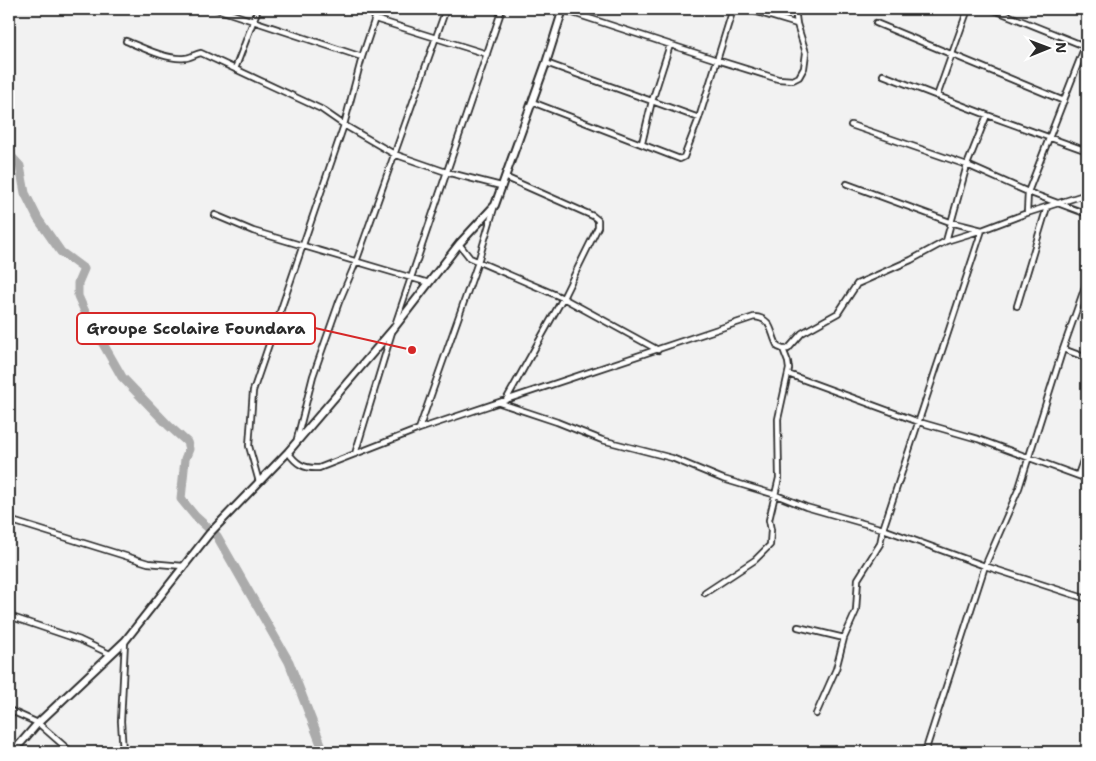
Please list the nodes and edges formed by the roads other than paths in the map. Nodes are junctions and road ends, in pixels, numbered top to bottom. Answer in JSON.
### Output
{"nodes":[{"id":1,"x":217,"y":9,"type":"edge"},
{"id":2,"x":258,"y":9,"type":"edge"},
{"id":3,"x":378,"y":9,"type":"edge"},
{"id":4,"x":446,"y":9,"type":"edge"},
{"id":5,"x":502,"y":9,"type":"edge"},
{"id":6,"x":563,"y":9,"type":"edge"},
{"id":7,"x":732,"y":9,"type":"edge"},
{"id":8,"x":748,"y":9,"type":"edge"},
{"id":9,"x":795,"y":9,"type":"edge"},
{"id":10,"x":968,"y":9,"type":"edge"},
{"id":11,"x":992,"y":9,"type":"edge"},
{"id":12,"x":375,"y":19,"type":"junction"},
{"id":13,"x":253,"y":21,"type":"junction"},
{"id":14,"x":876,"y":22,"type":"dead end"},
{"id":15,"x":797,"y":24,"type":"junction"},
{"id":16,"x":435,"y":38,"type":"junction"},
{"id":17,"x":126,"y":41,"type":"dead end"},
{"id":18,"x":1087,"y":44,"type":"edge"},
{"id":19,"x":670,"y":45,"type":"junction"},
{"id":20,"x":487,"y":54,"type":"junction"},
{"id":21,"x":952,"y":54,"type":"junction"},
{"id":22,"x":362,"y":57,"type":"junction"},
{"id":23,"x":717,"y":60,"type":"junction"},
{"id":24,"x":546,"y":63,"type":"junction"},
{"id":25,"x":235,"y":69,"type":"junction"},
{"id":26,"x":883,"y":75,"type":"dead end"},
{"id":27,"x":937,"y":96,"type":"junction"},
{"id":28,"x":1064,"y":100,"type":"junction"},
{"id":29,"x":652,"y":101,"type":"junction"},
{"id":30,"x":532,"y":102,"type":"junction"},
{"id":31,"x":987,"y":115,"type":"junction"},
{"id":32,"x":699,"y":118,"type":"junction"},
{"id":33,"x":344,"y":125,"type":"junction"},
{"id":34,"x":851,"y":126,"type":"dead end"},
{"id":35,"x":1048,"y":137,"type":"junction"},
{"id":36,"x":642,"y":143,"type":"junction"},
{"id":37,"x":1087,"y":151,"type":"edge"},
{"id":38,"x":394,"y":154,"type":"junction"},
{"id":39,"x":966,"y":165,"type":"junction"},
{"id":40,"x":446,"y":172,"type":"junction"},
{"id":41,"x":505,"y":177,"type":"junction"},
{"id":42,"x":847,"y":184,"type":"dead end"},
{"id":43,"x":501,"y":186,"type":"junction"},
{"id":44,"x":1028,"y":192,"type":"junction"},
{"id":45,"x":1087,"y":194,"type":"edge"},
{"id":46,"x":1057,"y":204,"type":"junction"},
{"id":47,"x":495,"y":205,"type":"junction"},
{"id":48,"x":1047,"y":207,"type":"junction"},
{"id":49,"x":1027,"y":213,"type":"junction"},
{"id":50,"x":1087,"y":214,"type":"edge"},
{"id":51,"x":214,"y":215,"type":"dead end"},
{"id":52,"x":950,"y":222,"type":"junction"},
{"id":53,"x":982,"y":230,"type":"junction"},
{"id":54,"x":946,"y":241,"type":"junction"},
{"id":55,"x":459,"y":244,"type":"junction"},
{"id":56,"x":302,"y":245,"type":"junction"},
{"id":57,"x":356,"y":262,"type":"junction"},
{"id":58,"x":478,"y":262,"type":"junction"},
{"id":59,"x":411,"y":278,"type":"junction"},
{"id":60,"x":1087,"y":281,"type":"edge"},
{"id":61,"x":429,"y":283,"type":"junction"},
{"id":62,"x":1085,"y":297,"type":"edge"},
{"id":63,"x":563,"y":298,"type":"junction"},
{"id":64,"x":1017,"y":306,"type":"dead end"},
{"id":65,"x":394,"y":328,"type":"junction"},
{"id":66,"x":1063,"y":348,"type":"junction"},
{"id":67,"x":783,"y":349,"type":"junction"},
{"id":68,"x":658,"y":350,"type":"junction"},
{"id":69,"x":1087,"y":358,"type":"edge"},
{"id":70,"x":788,"y":374,"type":"junction"},
{"id":71,"x":506,"y":400,"type":"junction"},
{"id":72,"x":498,"y":403,"type":"junction"},
{"id":73,"x":919,"y":422,"type":"junction"},
{"id":74,"x":419,"y":429,"type":"junction"},
{"id":75,"x":296,"y":442,"type":"junction"},
{"id":76,"x":1087,"y":449,"type":"edge"},
{"id":77,"x":288,"y":452,"type":"junction"},
{"id":78,"x":355,"y":454,"type":"junction"},
{"id":79,"x":1028,"y":458,"type":"junction"},
{"id":80,"x":1078,"y":475,"type":"junction"},
{"id":81,"x":1087,"y":478,"type":"edge"},
{"id":82,"x":259,"y":482,"type":"junction"},
{"id":83,"x":776,"y":495,"type":"junction"},
{"id":84,"x":9,"y":520,"type":"edge"},
{"id":85,"x":883,"y":529,"type":"junction"},
{"id":86,"x":183,"y":566,"type":"junction"},
{"id":87,"x":985,"y":566,"type":"junction"},
{"id":88,"x":706,"y":593,"type":"dead end"},
{"id":89,"x":1087,"y":599,"type":"edge"},
{"id":90,"x":9,"y":616,"type":"edge"},
{"id":91,"x":798,"y":627,"type":"dead end"},
{"id":92,"x":844,"y":638,"type":"junction"},
{"id":93,"x":125,"y":641,"type":"junction"},
{"id":94,"x":110,"y":654,"type":"junction"},
{"id":95,"x":9,"y":710,"type":"edge"},
{"id":96,"x":816,"y":714,"type":"dead end"},
{"id":97,"x":38,"y":723,"type":"junction"},
{"id":98,"x":13,"y":752,"type":"edge"},
{"id":99,"x":71,"y":752,"type":"edge"},
{"id":100,"x":123,"y":752,"type":"edge"},
{"id":101,"x":925,"y":752,"type":"edge"}],
"edges":[{"from":1,"to":13,"type":"street"},
{"from":2,"to":13,"type":"street"},
{"from":3,"to":12,"type":"street"},
{"from":4,"to":16,"type":"street"},
{"from":5,"to":20,"type":"street"},
{"from":6,"to":19,"type":"street"},
{"from":6,"to":24,"type":"street"},
{"from":7,"to":23,"type":"street"},
{"from":8,"to":15,"type":"street"},
{"from":9,"to":15,"type":"street"},
{"from":10,"to":21,"type":"street"},
{"from":11,"to":18,"type":"street"},
{"from":12,"to":16,"type":"street"},
{"from":12,"to":22,"type":"street"},
{"from":13,"to":22,"type":"street"},
{"from":13,"to":25,"type":"street"},
{"from":14,"to":21,"type":"street"},
{"from":15,"to":23,"type":"street"},
{"from":16,"to":20,"type":"street"},
{"from":16,"to":38,"type":"street"},
{"from":17,"to":25,"type":"street"},
{"from":18,"to":28,"type":"street"},
{"from":19,"to":23,"type":"street"},
{"from":19,"to":29,"type":"street"},
{"from":20,"to":40,"type":"street"},
{"from":21,"to":27,"type":"street"},
{"from":21,"to":28,"type":"street"},
{"from":22,"to":33,"type":"street"},
{"from":23,"to":32,"type":"street"},
{"from":24,"to":29,"type":"street"},
{"from":24,"to":30,"type":"street"},
{"from":25,"to":33,"type":"street"},
{"from":26,"to":27,"type":"street"},
{"from":27,"to":31,"type":"street"},
{"from":28,"to":35,"type":"street"},
{"from":29,"to":32,"type":"street"},
{"from":29,"to":36,"type":"street"},
{"from":30,"to":36,"type":"street"},
{"from":30,"to":41,"type":"street"},
{"from":31,"to":35,"type":"street"},
{"from":31,"to":39,"type":"street"},
{"from":32,"to":36,"type":"street"},
{"from":33,"to":38,"type":"street"},
{"from":33,"to":56,"type":"street"},
{"from":34,"to":39,"type":"street"},
{"from":35,"to":37,"type":"street"},
{"from":35,"to":44,"type":"street"},
{"from":38,"to":40,"type":"street"},
{"from":38,"to":57,"type":"street"},
{"from":39,"to":44,"type":"street"},
{"from":39,"to":52,"type":"street"},
{"from":40,"to":43,"type":"street"},
{"from":40,"to":59,"type":"street"},
{"from":41,"to":43,"type":"street"},
{"from":41,"to":63,"type":"street"},
{"from":42,"to":52,"type":"street"},
{"from":43,"to":47,"type":"street"},
{"from":44,"to":46,"type":"street"},
{"from":44,"to":49,"type":"street"},
{"from":45,"to":46,"type":"street"},
{"from":46,"to":48,"type":"street"},
{"from":46,"to":50,"type":"street"},
{"from":47,"to":55,"type":"street"},
{"from":47,"to":58,"type":"street"},
{"from":48,"to":49,"type":"street"},
{"from":48,"to":64,"type":"street"},
{"from":49,"to":53,"type":"street"},
{"from":51,"to":56,"type":"street"},
{"from":52,"to":53,"type":"street"},
{"from":52,"to":54,"type":"street"},
{"from":53,"to":54,"type":"street"},
{"from":53,"to":73,"type":"street"},
{"from":54,"to":67,"type":"street"},
{"from":55,"to":58,"type":"street"},
{"from":55,"to":61,"type":"street"},
{"from":56,"to":57,"type":"street"},
{"from":56,"to":82,"type":"street"},
{"from":57,"to":59,"type":"street"},
{"from":57,"to":75,"type":"street"},
{"from":58,"to":63,"type":"street"},
{"from":58,"to":74,"type":"street"},
{"from":59,"to":61,"type":"street"},
{"from":59,"to":65,"type":"street"},
{"from":60,"to":62,"type":"street"},
{"from":61,"to":65,"type":"street"},
{"from":62,"to":66,"type":"street"},
{"from":63,"to":68,"type":"street"},
{"from":63,"to":71,"type":"street"},
{"from":65,"to":75,"type":"street"},
{"from":65,"to":78,"type":"street"},
{"from":66,"to":69,"type":"street"},
{"from":66,"to":79,"type":"street"},
{"from":67,"to":68,"type":"street"},
{"from":67,"to":70,"type":"street"},
{"from":68,"to":71,"type":"street"},
{"from":70,"to":73,"type":"street"},
{"from":70,"to":83,"type":"street"},
{"from":71,"to":72,"type":"street"},
{"from":72,"to":74,"type":"street"},
{"from":72,"to":83,"type":"street"},
{"from":73,"to":79,"type":"street"},
{"from":73,"to":85,"type":"street"},
{"from":74,"to":78,"type":"street"},
{"from":75,"to":77,"type":"street"},
{"from":76,"to":80,"type":"street"},
{"from":77,"to":78,"type":"street"},
{"from":77,"to":82,"type":"street"},
{"from":79,"to":80,"type":"street"},
{"from":79,"to":87,"type":"street"},
{"from":80,"to":81,"type":"street"},
{"from":82,"to":86,"type":"street"},
{"from":83,"to":85,"type":"street"},
{"from":83,"to":88,"type":"street"},
{"from":84,"to":86,"type":"street"},
{"from":85,"to":87,"type":"street"},
{"from":85,"to":92,"type":"street"},
{"from":86,"to":93,"type":"street"},
{"from":87,"to":89,"type":"street"},
{"from":87,"to":101,"type":"street"},
{"from":90,"to":94,"type":"street"},
{"from":91,"to":92,"type":"street"},
{"from":92,"to":96,"type":"street"},
{"from":93,"to":94,"type":"street"},
{"from":93,"to":100,"type":"street"},
{"from":94,"to":97,"type":"street"},
{"from":95,"to":97,"type":"street"},
{"from":97,"to":98,"type":"street"},
{"from":97,"to":99,"type":"street"}]}
